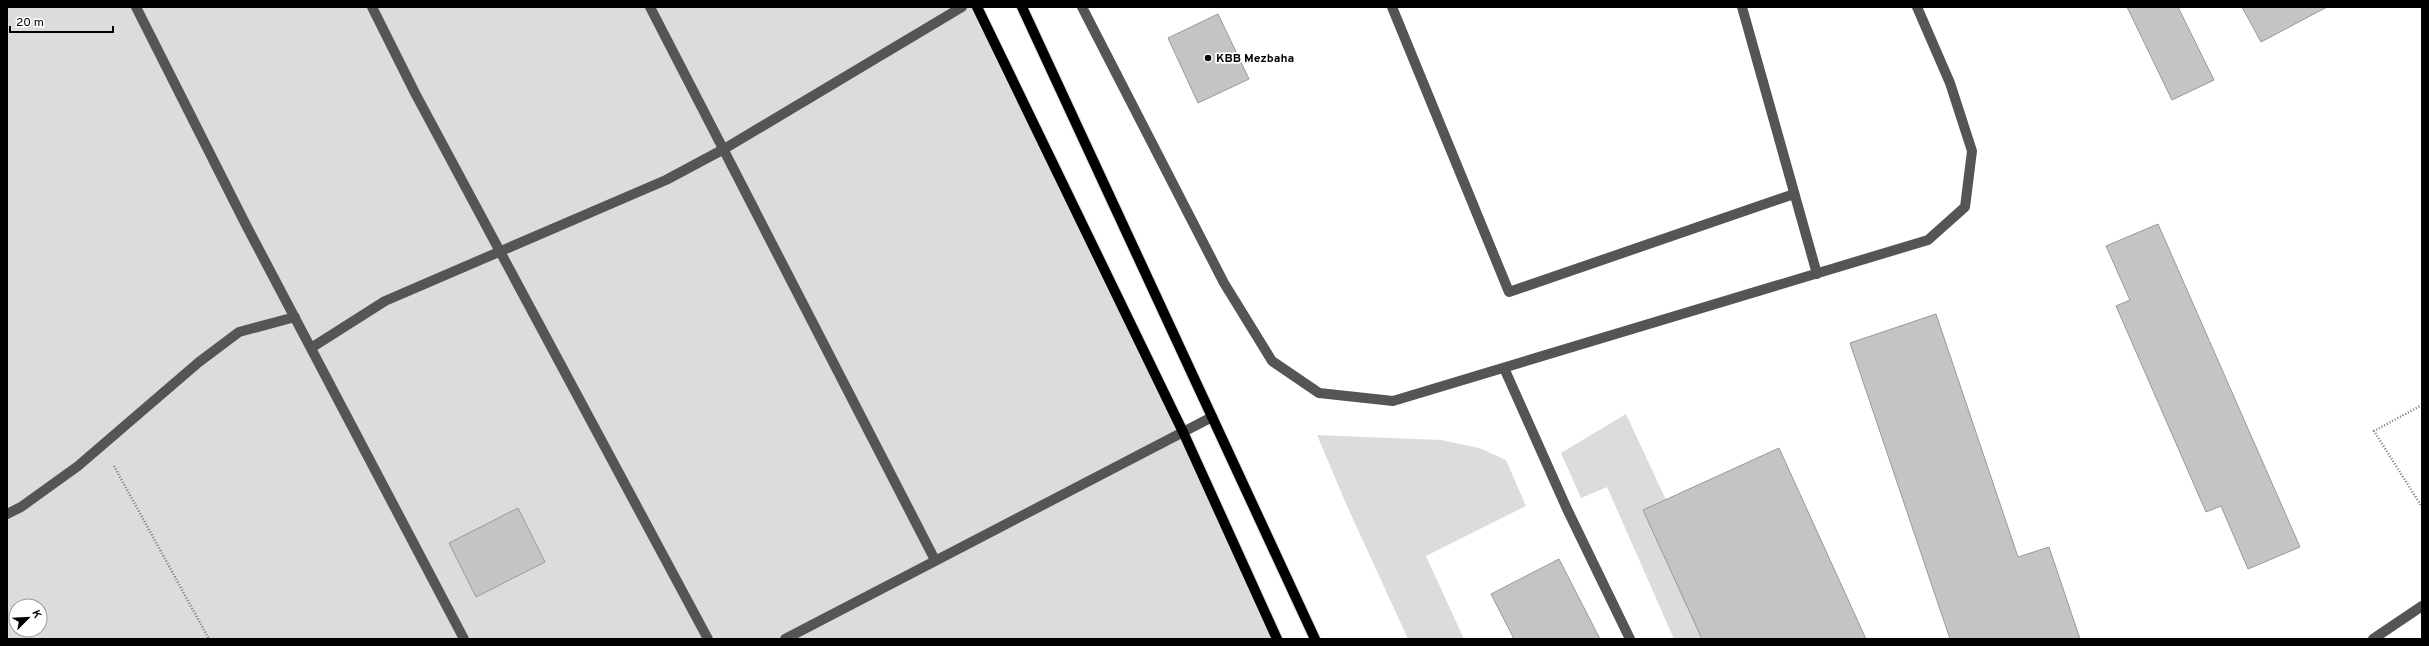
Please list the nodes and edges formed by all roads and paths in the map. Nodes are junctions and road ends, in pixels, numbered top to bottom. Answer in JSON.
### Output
{"nodes":[{"id":1,"x":136,"y":7,"type":"edge"},
{"id":2,"x":372,"y":7,"type":"edge"},
{"id":3,"x":650,"y":7,"type":"edge"},
{"id":4,"x":962,"y":7,"type":"edge"},
{"id":5,"x":977,"y":7,"type":"edge"},
{"id":6,"x":1022,"y":7,"type":"edge"},
{"id":7,"x":1082,"y":7,"type":"edge"},
{"id":8,"x":1392,"y":7,"type":"edge"},
{"id":9,"x":1742,"y":7,"type":"edge"},
{"id":10,"x":1917,"y":7,"type":"edge"},
{"id":11,"x":724,"y":149,"type":"junction"},
{"id":12,"x":1794,"y":194,"type":"junction"},
{"id":13,"x":499,"y":250,"type":"junction"},
{"id":14,"x":1817,"y":274,"type":"junction"},
{"id":15,"x":295,"y":317,"type":"junction"},
{"id":16,"x":311,"y":348,"type":"junction"},
{"id":17,"x":1504,"y":368,"type":"junction"},
{"id":18,"x":2422,"y":406,"type":"edge"},
{"id":19,"x":1212,"y":417,"type":"junction"},
{"id":20,"x":1183,"y":432,"type":"junction"},
{"id":21,"x":103,"y":444,"type":"junction"},
{"id":22,"x":2422,"y":508,"type":"edge"},
{"id":23,"x":7,"y":514,"type":"edge"},
{"id":24,"x":935,"y":560,"type":"junction"},
{"id":25,"x":2422,"y":606,"type":"edge"},
{"id":26,"x":208,"y":639,"type":"edge"},
{"id":27,"x":464,"y":639,"type":"edge"},
{"id":28,"x":708,"y":639,"type":"edge"},
{"id":29,"x":785,"y":639,"type":"edge"},
{"id":30,"x":1277,"y":639,"type":"edge"},
{"id":31,"x":1315,"y":639,"type":"edge"},
{"id":32,"x":1630,"y":639,"type":"edge"},
{"id":33,"x":2373,"y":639,"type":"edge"}],
"edges":[{"from":1,"to":15,"type":"street"},
{"from":2,"to":13,"type":"street"},
{"from":3,"to":11,"type":"street"},
{"from":4,"to":11,"type":"street"},
{"from":5,"to":20,"type":"main road"},
{"from":6,"to":19,"type":"main road"},
{"from":7,"to":17,"type":"street"},
{"from":8,"to":12,"type":"street"},
{"from":9,"to":12,"type":"street"},
{"from":10,"to":14,"type":"street"},
{"from":11,"to":13,"type":"street"},
{"from":11,"to":24,"type":"street"},
{"from":12,"to":14,"type":"street"},
{"from":13,"to":16,"type":"street"},
{"from":13,"to":28,"type":"street"},
{"from":14,"to":17,"type":"street"},
{"from":15,"to":16,"type":"street"},
{"from":15,"to":21,"type":"street"},
{"from":16,"to":27,"type":"street"},
{"from":17,"to":32,"type":"street"},
{"from":18,"to":22,"type":"path"},
{"from":19,"to":20,"type":"street"},
{"from":19,"to":31,"type":"main road"},
{"from":20,"to":24,"type":"street"},
{"from":20,"to":30,"type":"main road"},
{"from":21,"to":23,"type":"street"},
{"from":21,"to":26,"type":"path"},
{"from":24,"to":29,"type":"street"},
{"from":25,"to":33,"type":"street"}]}
